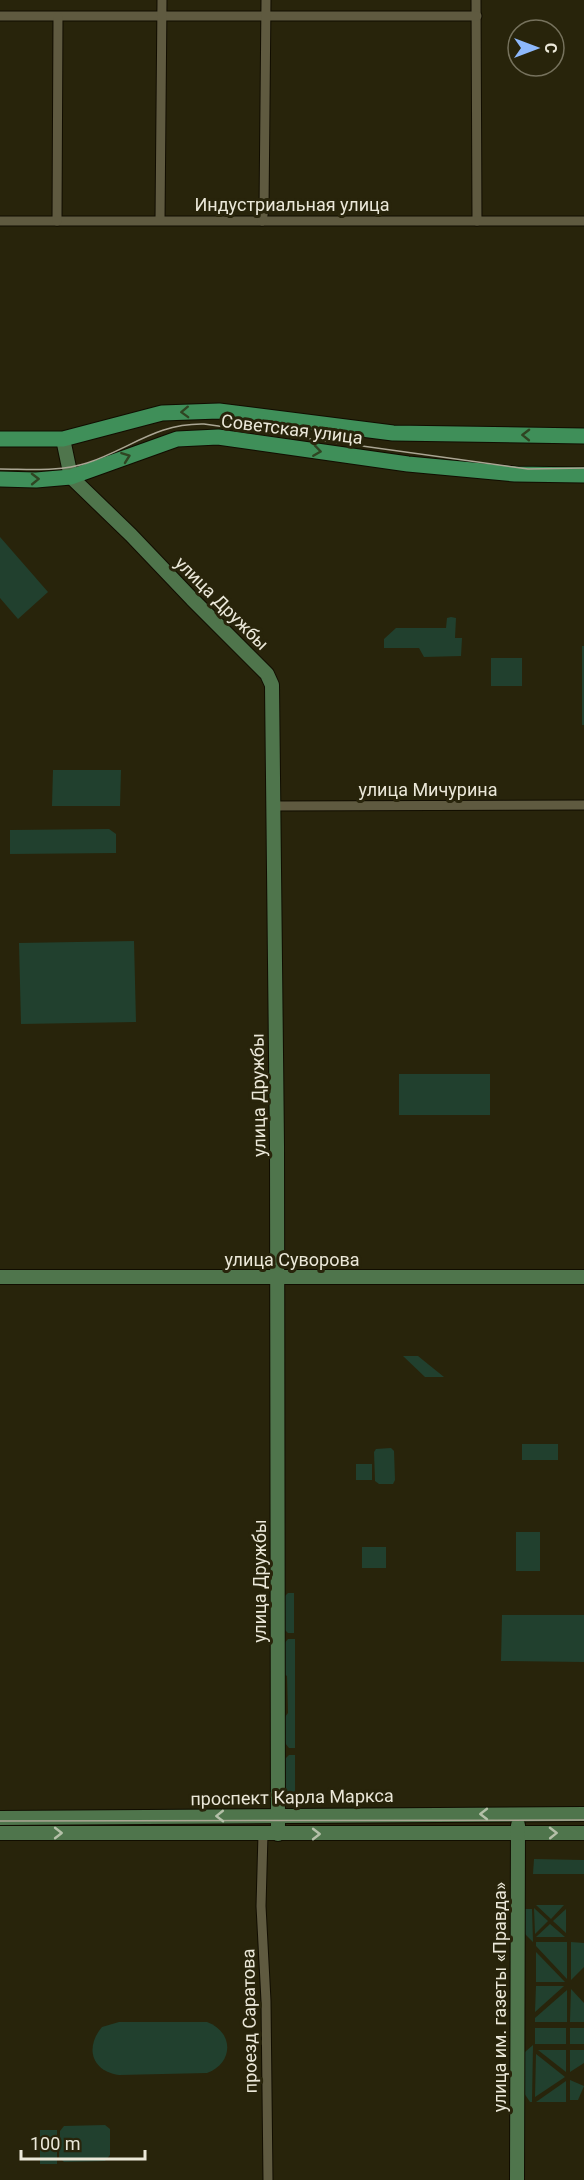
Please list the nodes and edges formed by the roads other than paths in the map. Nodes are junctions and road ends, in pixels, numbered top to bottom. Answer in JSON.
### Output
{"nodes":[{"id":1,"x":162,"y":0,"type":"edge"},
{"id":2,"x":266,"y":0,"type":"edge"},
{"id":3,"x":476,"y":0,"type":"edge"},
{"id":4,"x":0,"y":16,"type":"edge"},
{"id":5,"x":162,"y":16,"type":"junction"},
{"id":6,"x":477,"y":16,"type":"junction"},
{"id":7,"x":58,"y":17,"type":"junction"},
{"id":8,"x":266,"y":17,"type":"junction"},
{"id":9,"x":160,"y":220,"type":"junction"},
{"id":10,"x":0,"y":221,"type":"edge"},
{"id":11,"x":57,"y":221,"type":"junction"},
{"id":12,"x":262,"y":221,"type":"junction"},
{"id":13,"x":477,"y":221,"type":"junction"},
{"id":14,"x":584,"y":221,"type":"edge"},
{"id":15,"x":584,"y":436,"type":"edge"},
{"id":16,"x":0,"y":439,"type":"edge"},
{"id":17,"x":63,"y":439,"type":"junction"},
{"id":18,"x":584,"y":475,"type":"edge"},
{"id":19,"x":71,"y":477,"type":"junction"},
{"id":20,"x":0,"y":479,"type":"edge"},
{"id":21,"x":584,"y":805,"type":"edge"},
{"id":22,"x":273,"y":806,"type":"junction"},
{"id":23,"x":0,"y":1277,"type":"edge"},
{"id":24,"x":584,"y":1277,"type":"edge"},
{"id":25,"x":278,"y":1278,"type":"junction"},
{"id":26,"x":518,"y":1814,"type":"junction"},
{"id":27,"x":584,"y":1814,"type":"edge"},
{"id":28,"x":263,"y":1815,"type":"junction"},
{"id":29,"x":279,"y":1815,"type":"junction"},
{"id":30,"x":0,"y":1818,"type":"edge"},
{"id":31,"x":0,"y":1833,"type":"edge"},
{"id":32,"x":518,"y":1833,"type":"junction"},
{"id":33,"x":584,"y":1833,"type":"edge"},
{"id":34,"x":263,"y":1834,"type":"junction"},
{"id":35,"x":278,"y":1834,"type":"junction"},
{"id":36,"x":268,"y":2180,"type":"edge"},
{"id":37,"x":517,"y":2180,"type":"edge"}],
"edges":[{"from":1,"to":5,"type":"street"},
{"from":2,"to":8,"type":"street"},
{"from":3,"to":6,"type":"street"},
{"from":4,"to":7,"type":"street"},
{"from":5,"to":7,"type":"street"},
{"from":5,"to":8,"type":"street"},
{"from":5,"to":9,"type":"street"},
{"from":6,"to":8,"type":"street"},
{"from":6,"to":13,"type":"street"},
{"from":7,"to":11,"type":"street"},
{"from":8,"to":12,"type":"street"},
{"from":9,"to":11,"type":"street","name":"Индустриальная улица"},
{"from":9,"to":12,"type":"street","name":"Индустриальная улица"},
{"from":10,"to":11,"type":"street","name":"Индустриальная улица"},
{"from":12,"to":13,"type":"street","name":"Индустриальная улица"},
{"from":13,"to":14,"type":"street","name":"Индустриальная улица"},
{"from":15,"to":17,"type":"main road","name":"Советская улица","one_way":true},
{"from":16,"to":17,"type":"main road","name":"Советская улица"},
{"from":17,"to":19,"type":"street"},
{"from":19,"to":18,"type":"main road","name":"Советская улица","one_way":true},
{"from":20,"to":19,"type":"main road","name":"Советская улица","one_way":true},
{"from":19,"to":22,"type":"street","name":"улица Дружбы"},
{"from":21,"to":22,"type":"street","name":"улица Мичурина"},
{"from":22,"to":25,"type":"street","name":"улица Дружбы"},
{"from":23,"to":25,"type":"street","name":"улица Суворова"},
{"from":24,"to":25,"type":"street","name":"улица Суворова"},
{"from":25,"to":29,"type":"street","name":"улица Дружбы"},
{"from":26,"to":27,"type":"street","name":"проспект Карла Маркса"},
{"from":26,"to":29,"type":"street","name":"проспект Карла Маркса","one_way":true},
{"from":26,"to":32,"type":"street","name":"улица им. газеты «Правда»"},
{"from":28,"to":29,"type":"street","name":"проспект Карла Маркса"},
{"from":28,"to":30,"type":"street","name":"проспект Карла Маркса","one_way":true},
{"from":28,"to":34,"type":"street"},
{"from":29,"to":35,"type":"street","name":"улица Дружбы"},
{"from":31,"to":34,"type":"street","name":"проспект Карла Маркса","one_way":true},
{"from":32,"to":33,"type":"street","name":"проспект Карла Маркса","one_way":true},
{"from":35,"to":32,"type":"street","name":"проспект Карла Маркса","one_way":true},
{"from":32,"to":37,"type":"street","name":"улица им. газеты «Правда»"},
{"from":34,"to":35,"type":"street","name":"проспект Карла Маркса"},
{"from":34,"to":36,"type":"street","name":"проезд Саратова"}]}
